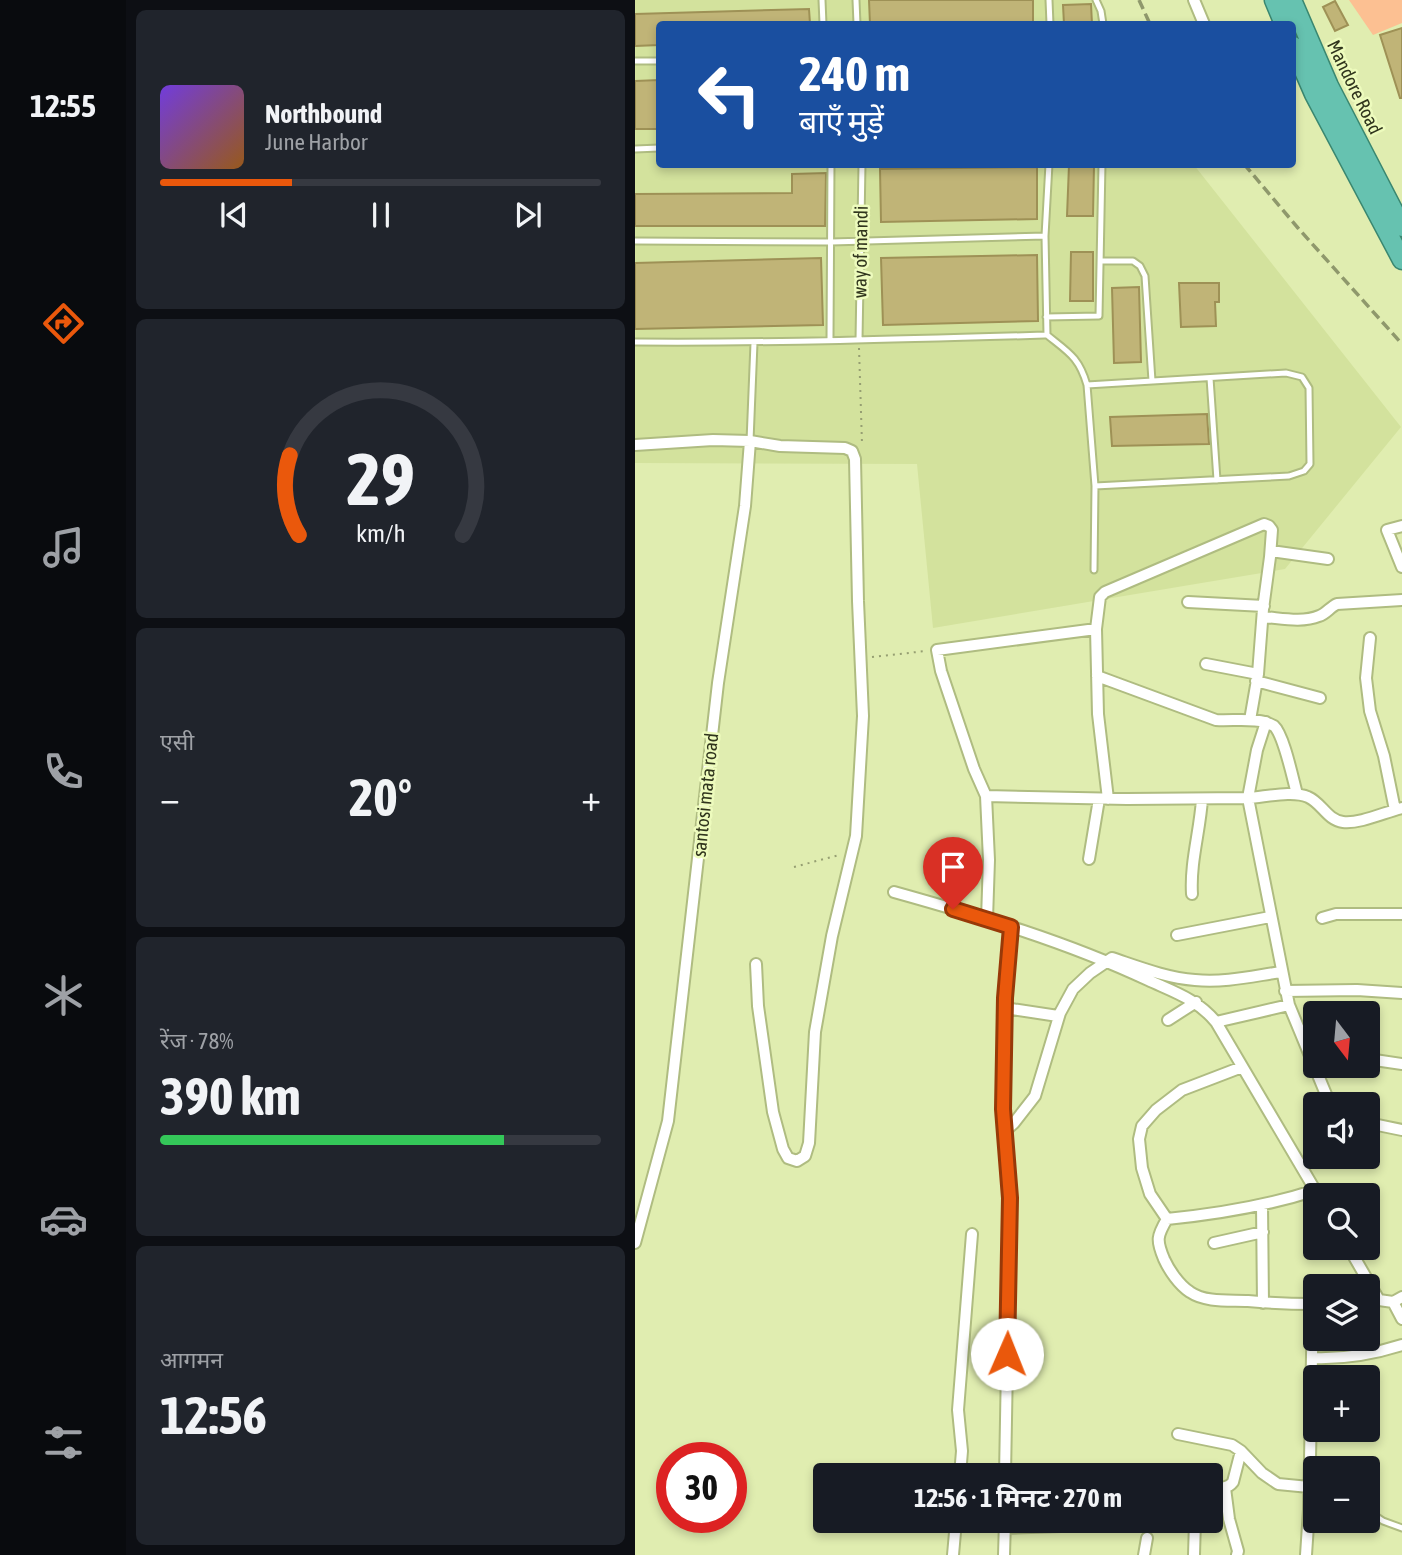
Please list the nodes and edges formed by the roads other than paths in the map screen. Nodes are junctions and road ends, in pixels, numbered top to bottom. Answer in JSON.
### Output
{"nodes":[{"id":1,"x":822,"y":0,"type":"edge"},
{"id":2,"x":856,"y":0,"type":"edge"},
{"id":3,"x":1049,"y":0,"type":"edge"},
{"id":4,"x":1096,"y":0,"type":"edge"},
{"id":5,"x":1194,"y":0,"type":"edge"},
{"id":6,"x":1274,"y":0,"type":"edge"},
{"id":7,"x":1292,"y":0,"type":"edge"},
{"id":8,"x":823,"y":21,"type":"edge"},
{"id":9,"x":857,"y":21,"type":"edge"},
{"id":10,"x":1050,"y":21,"type":"edge"},
{"id":11,"x":1103,"y":21,"type":"edge"},
{"id":12,"x":1203,"y":21,"type":"edge"},
{"id":13,"x":1283,"y":21,"type":"edge"},
{"id":14,"x":1296,"y":53,"type":"edge"},
{"id":15,"x":635,"y":61,"type":"edge"},
{"id":16,"x":656,"y":61,"type":"edge"},
{"id":17,"x":656,"y":148,"type":"edge"},
{"id":18,"x":635,"y":149,"type":"edge"},
{"id":19,"x":831,"y":168,"type":"edge"},
{"id":20,"x":862,"y":168,"type":"edge"},
{"id":21,"x":1049,"y":168,"type":"edge"},
{"id":22,"x":1102,"y":168,"type":"edge"},
{"id":23,"x":1402,"y":228,"type":"edge"},
{"id":24,"x":1045,"y":236,"type":"junction"},
{"id":25,"x":635,"y":241,"type":"edge"},
{"id":26,"x":860,"y":241,"type":"junction"},
{"id":27,"x":831,"y":242,"type":"junction"},
{"id":28,"x":1402,"y":260,"type":"edge"},
{"id":29,"x":1101,"y":261,"type":"junction"},
{"id":30,"x":1046,"y":317,"type":"junction"},
{"id":31,"x":1047,"y":335,"type":"junction"},
{"id":32,"x":830,"y":339,"type":"junction"},
{"id":33,"x":859,"y":340,"type":"junction"},
{"id":34,"x":635,"y":342,"type":"edge"},
{"id":35,"x":754,"y":343,"type":"junction"},
{"id":36,"x":1210,"y":378,"type":"junction"},
{"id":37,"x":1152,"y":381,"type":"junction"},
{"id":38,"x":1087,"y":385,"type":"junction"},
{"id":39,"x":750,"y":442,"type":"junction"},
{"id":40,"x":635,"y":445,"type":"edge"},
{"id":41,"x":1217,"y":480,"type":"junction"},
{"id":42,"x":1095,"y":486,"type":"junction"},
{"id":43,"x":1402,"y":526,"type":"edge"},
{"id":44,"x":1271,"y":551,"type":"junction"},
{"id":45,"x":1328,"y":559,"type":"dead end"},
{"id":46,"x":1402,"y":567,"type":"edge"},
{"id":47,"x":1094,"y":570,"type":"dead end"},
{"id":48,"x":1402,"y":600,"type":"edge"},
{"id":49,"x":1188,"y":602,"type":"dead end"},
{"id":50,"x":1263,"y":611,"type":"junction"},
{"id":51,"x":1096,"y":629,"type":"junction"},
{"id":52,"x":1370,"y":638,"type":"dead end"},
{"id":53,"x":1206,"y":664,"type":"dead end"},
{"id":54,"x":1097,"y":676,"type":"junction"},
{"id":55,"x":1257,"y":677,"type":"junction"},
{"id":56,"x":1320,"y":698,"type":"dead end"},
{"id":57,"x":1250,"y":720,"type":"junction"},
{"id":58,"x":1266,"y":722,"type":"junction"},
{"id":59,"x":1297,"y":794,"type":"junction"},
{"id":60,"x":986,"y":796,"type":"junction"},
{"id":61,"x":1248,"y":798,"type":"junction"},
{"id":62,"x":1104,"y":799,"type":"junction"},
{"id":63,"x":1202,"y":799,"type":"junction"},
{"id":64,"x":1399,"y":809,"type":"edge"},
{"id":65,"x":1089,"y":859,"type":"dead end"},
{"id":66,"x":894,"y":892,"type":"dead end"},
{"id":67,"x":1192,"y":894,"type":"dead end"},
{"id":68,"x":1402,"y":914,"type":"edge"},
{"id":69,"x":1270,"y":917,"type":"junction"},
{"id":70,"x":1322,"y":918,"type":"dead end"},
{"id":71,"x":987,"y":919,"type":"junction"},
{"id":72,"x":1011,"y":927,"type":"junction"},
{"id":73,"x":1177,"y":935,"type":"dead end"},
{"id":74,"x":1107,"y":962,"type":"junction"},
{"id":75,"x":756,"y":964,"type":"dead end"},
{"id":76,"x":1281,"y":972,"type":"junction"},
{"id":77,"x":1285,"y":990,"type":"junction"},
{"id":78,"x":1402,"y":992,"type":"edge"},
{"id":79,"x":1196,"y":1002,"type":"junction"},
{"id":80,"x":1289,"y":1005,"type":"junction"},
{"id":81,"x":1005,"y":1008,"type":"junction"},
{"id":82,"x":1059,"y":1016,"type":"junction"},
{"id":83,"x":1168,"y":1020,"type":"dead end"},
{"id":84,"x":1216,"y":1022,"type":"junction"},
{"id":85,"x":1303,"y":1034,"type":"edge"},
{"id":86,"x":1381,"y":1061,"type":"edge"},
{"id":87,"x":1402,"y":1064,"type":"edge"},
{"id":88,"x":1242,"y":1067,"type":"junction"},
{"id":89,"x":1380,"y":1125,"type":"edge"},
{"id":90,"x":1402,"y":1130,"type":"edge"},
{"id":91,"x":1005,"y":1131,"type":"junction"},
{"id":92,"x":1311,"y":1183,"type":"edge"},
{"id":93,"x":1303,"y":1196,"type":"edge"},
{"id":94,"x":1262,"y":1205,"type":"junction"},
{"id":95,"x":1167,"y":1219,"type":"junction"},
{"id":96,"x":1263,"y":1232,"type":"junction"},
{"id":97,"x":972,"y":1234,"type":"dead end"},
{"id":98,"x":635,"y":1243,"type":"edge"},
{"id":99,"x":1214,"y":1243,"type":"dead end"},
{"id":100,"x":1397,"y":1300,"type":"edge"},
{"id":101,"x":1263,"y":1303,"type":"junction"},
{"id":102,"x":1303,"y":1304,"type":"edge"},
{"id":103,"x":1402,"y":1319,"type":"edge"},
{"id":104,"x":1402,"y":1345,"type":"edge"},
{"id":105,"x":1313,"y":1351,"type":"edge"},
{"id":106,"x":1313,"y":1358,"type":"junction"},
{"id":107,"x":1178,"y":1434,"type":"dead end"},
{"id":108,"x":1241,"y":1451,"type":"junction"},
{"id":109,"x":1310,"y":1456,"type":"edge"},
{"id":110,"x":961,"y":1463,"type":"edge"},
{"id":111,"x":1005,"y":1463,"type":"edge"},
{"id":112,"x":1303,"y":1486,"type":"edge"},
{"id":113,"x":1225,"y":1488,"type":"joint"},
{"id":114,"x":1380,"y":1519,"type":"edge"},
{"id":115,"x":1402,"y":1528,"type":"edge"},
{"id":116,"x":955,"y":1533,"type":"edge"},
{"id":117,"x":1005,"y":1533,"type":"edge"},
{"id":118,"x":1195,"y":1533,"type":"edge"},
{"id":119,"x":1307,"y":1533,"type":"edge"},
{"id":120,"x":1147,"y":1538,"type":"dead end"},
{"id":121,"x":953,"y":1555,"type":"edge"},
{"id":122,"x":1004,"y":1555,"type":"edge"},
{"id":123,"x":1144,"y":1555,"type":"edge"},
{"id":124,"x":1194,"y":1555,"type":"edge"},
{"id":125,"x":1237,"y":1555,"type":"edge"},
{"id":126,"x":1306,"y":1555,"type":"edge"}],
"edges":[{"from":1,"to":8,"type":"lane"},
{"from":2,"to":9,"type":"lane"},
{"from":3,"to":10,"type":"lane"},
{"from":4,"to":11,"type":"lane"},
{"from":5,"to":12,"type":"street"},
{"from":6,"to":13,"type":"highway"},
{"from":7,"to":23,"type":"highway","name":"Mandore Road"},
{"from":14,"to":28,"type":"highway","name":"Mandore Road"},
{"from":15,"to":16,"type":"lane"},
{"from":17,"to":18,"type":"lane"},
{"from":19,"to":27,"type":"lane"},
{"from":20,"to":26,"type":"lane","name":"way of mandi"},
{"from":21,"to":24,"type":"lane"},
{"from":22,"to":29,"type":"lane"},
{"from":24,"to":26,"type":"lane"},
{"from":24,"to":30,"type":"lane"},
{"from":25,"to":27,"type":"lane"},
{"from":26,"to":27,"type":"lane"},
{"from":26,"to":33,"type":"lane","name":"way of mandi"},
{"from":27,"to":32,"type":"lane"},
{"from":29,"to":30,"type":"lane"},
{"from":29,"to":37,"type":"lane"},
{"from":30,"to":31,"type":"lane"},
{"from":31,"to":33,"type":"lane"},
{"from":31,"to":38,"type":"lane"},
{"from":32,"to":33,"type":"lane"},
{"from":32,"to":35,"type":"lane"},
{"from":34,"to":35,"type":"lane"},
{"from":35,"to":39,"type":"lane","name":"santosi mata road"},
{"from":36,"to":37,"type":"lane"},
{"from":36,"to":41,"type":"lane"},
{"from":36,"to":41,"type":"lane"},
{"from":37,"to":38,"type":"lane"},
{"from":38,"to":42,"type":"lane"},
{"from":39,"to":40,"type":"street"},
{"from":39,"to":75,"type":"street"},
{"from":39,"to":98,"type":"street","name":"santosi mata road"},
{"from":41,"to":42,"type":"lane"},
{"from":42,"to":47,"type":"lane"},
{"from":43,"to":46,"type":"street"},
{"from":44,"to":45,"type":"street"},
{"from":44,"to":50,"type":"street"},
{"from":44,"to":51,"type":"street"},
{"from":48,"to":50,"type":"street"},
{"from":49,"to":50,"type":"street"},
{"from":50,"to":55,"type":"street"},
{"from":51,"to":54,"type":"street"},
{"from":51,"to":60,"type":"street"},
{"from":52,"to":64,"type":"street"},
{"from":53,"to":55,"type":"street"},
{"from":54,"to":57,"type":"street"},
{"from":54,"to":62,"type":"street"},
{"from":55,"to":56,"type":"street"},
{"from":55,"to":57,"type":"street"},
{"from":57,"to":58,"type":"street"},
{"from":58,"to":59,"type":"street"},
{"from":58,"to":61,"type":"street"},
{"from":59,"to":61,"type":"street"},
{"from":59,"to":64,"type":"street"},
{"from":60,"to":62,"type":"street"},
{"from":60,"to":71,"type":"street"},
{"from":61,"to":63,"type":"street"},
{"from":61,"to":69,"type":"street"},
{"from":62,"to":63,"type":"street"},
{"from":62,"to":65,"type":"street"},
{"from":63,"to":67,"type":"street"},
{"from":66,"to":71,"type":"street"},
{"from":68,"to":70,"type":"street"},
{"from":69,"to":73,"type":"street"},
{"from":69,"to":76,"type":"street"},
{"from":71,"to":72,"type":"street"},
{"from":72,"to":74,"type":"street"},
{"from":72,"to":81,"type":"street"},
{"from":74,"to":76,"type":"street"},
{"from":74,"to":79,"type":"street"},
{"from":74,"to":82,"type":"street"},
{"from":76,"to":77,"type":"street"},
{"from":77,"to":78,"type":"street"},
{"from":77,"to":80,"type":"street"},
{"from":79,"to":83,"type":"street"},
{"from":79,"to":84,"type":"street"},
{"from":80,"to":84,"type":"street"},
{"from":80,"to":85,"type":"street"},
{"from":81,"to":82,"type":"street"},
{"from":81,"to":91,"type":"street"},
{"from":82,"to":91,"type":"street"},
{"from":84,"to":88,"type":"street"},
{"from":86,"to":87,"type":"street"},
{"from":88,"to":92,"type":"street"},
{"from":88,"to":95,"type":"street"},
{"from":89,"to":90,"type":"street"},
{"from":91,"to":111,"type":"street"},
{"from":93,"to":94,"type":"street"},
{"from":94,"to":95,"type":"street"},
{"from":94,"to":96,"type":"street"},
{"from":95,"to":101,"type":"street"},
{"from":96,"to":99,"type":"street"},
{"from":96,"to":101,"type":"street"},
{"from":97,"to":110,"type":"street"},
{"from":100,"to":103,"type":"street"},
{"from":101,"to":102,"type":"street"},
{"from":104,"to":106,"type":"street"},
{"from":105,"to":106,"type":"street"},
{"from":106,"to":109,"type":"street"},
{"from":107,"to":108,"type":"street"},
{"from":108,"to":112,"type":"street"},
{"from":108,"to":113,"type":"street"},
{"from":113,"to":125,"type":"street"},
{"from":114,"to":115,"type":"lane"},
{"from":116,"to":121,"type":"street"},
{"from":117,"to":122,"type":"street"},
{"from":118,"to":124,"type":"street"},
{"from":119,"to":126,"type":"street"},
{"from":120,"to":123,"type":"street"}]}
